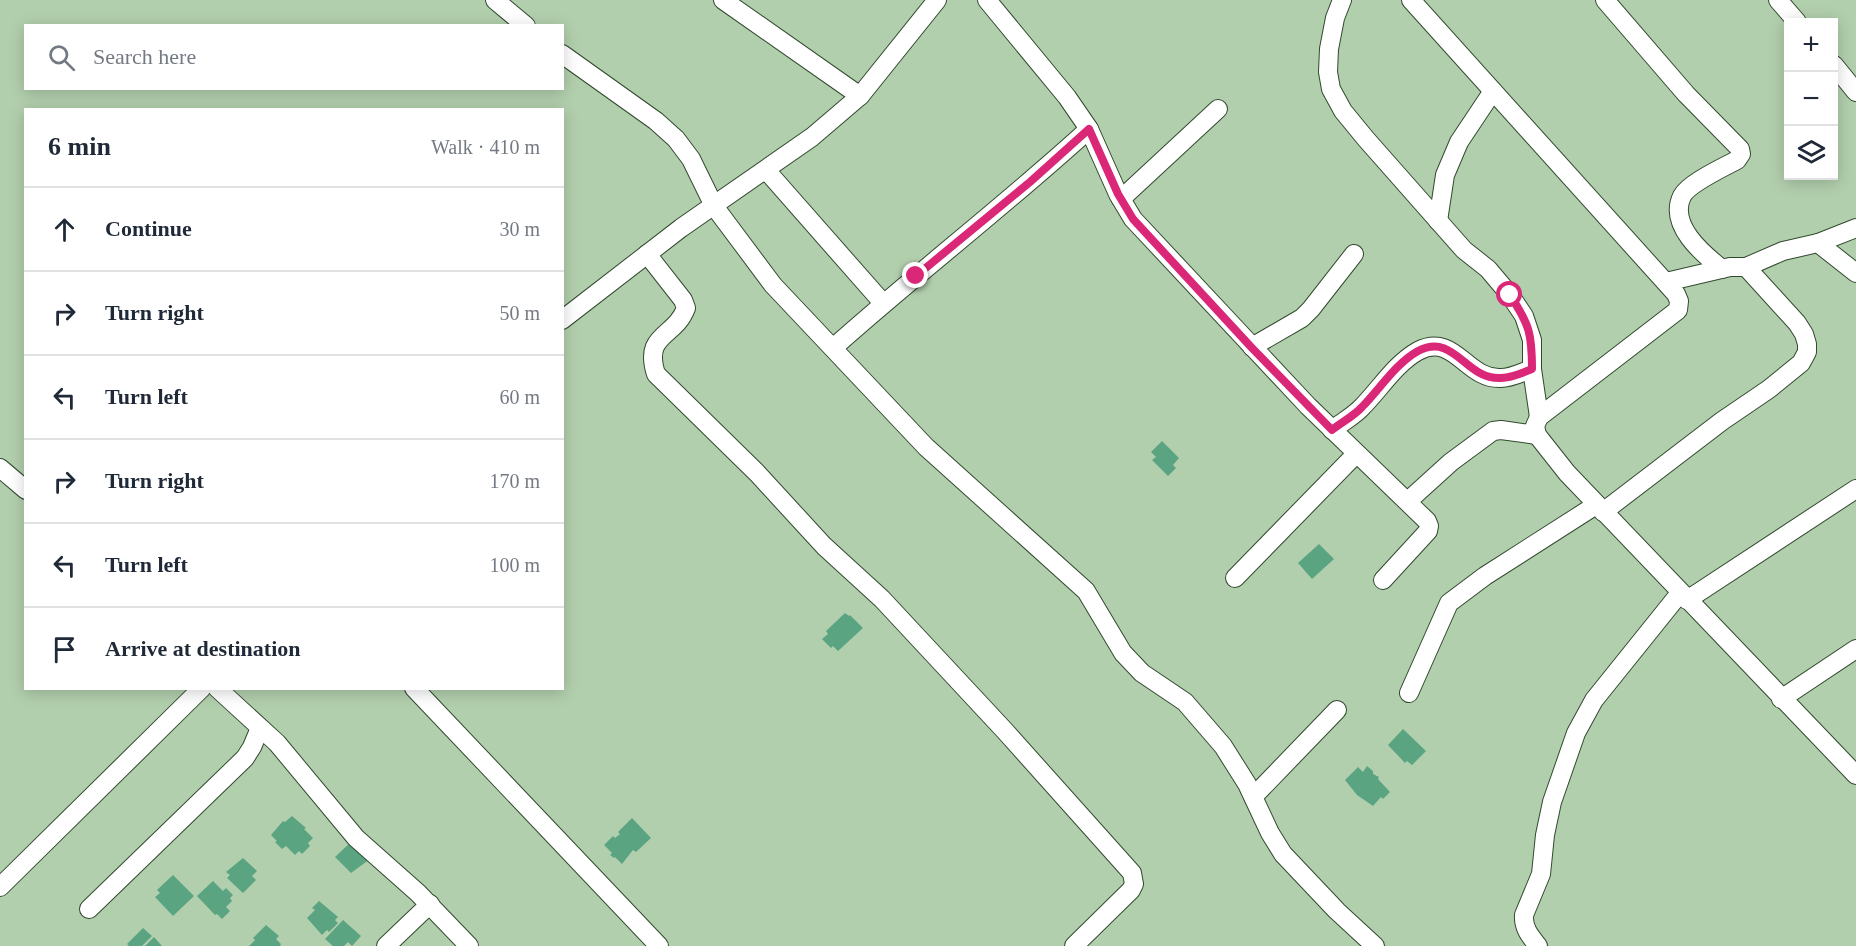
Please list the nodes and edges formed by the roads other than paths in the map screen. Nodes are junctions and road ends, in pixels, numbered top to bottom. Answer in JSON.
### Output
{"nodes":[{"id":1,"x":495,"y":0,"type":"edge"},
{"id":2,"x":723,"y":0,"type":"edge"},
{"id":3,"x":937,"y":0,"type":"edge"},
{"id":4,"x":987,"y":0,"type":"edge"},
{"id":5,"x":1342,"y":0,"type":"edge"},
{"id":6,"x":1605,"y":0,"type":"edge"},
{"id":7,"x":1778,"y":0,"type":"edge"},
{"id":8,"x":1421,"y":3,"type":"edge"},
{"id":9,"x":1794,"y":18,"type":"edge"},
{"id":10,"x":524,"y":24,"type":"edge"},
{"id":11,"x":564,"y":55,"type":"edge"},
{"id":12,"x":1838,"y":71,"type":"edge"},
{"id":13,"x":1493,"y":91,"type":"junction"},
{"id":14,"x":1856,"y":92,"type":"edge"},
{"id":15,"x":860,"y":96,"type":"junction"},
{"id":16,"x":1218,"y":110,"type":"dead end"},
{"id":17,"x":1089,"y":129,"type":"junction"},
{"id":18,"x":766,"y":170,"type":"junction"},
{"id":19,"x":1121,"y":199,"type":"junction"},
{"id":20,"x":714,"y":206,"type":"junction"},
{"id":21,"x":1438,"y":221,"type":"junction"},
{"id":22,"x":1856,"y":228,"type":"edge"},
{"id":23,"x":1818,"y":243,"type":"junction"},
{"id":24,"x":647,"y":254,"type":"junction"},
{"id":25,"x":1354,"y":254,"type":"dead end"},
{"id":26,"x":1746,"y":267,"type":"junction"},
{"id":27,"x":1722,"y":269,"type":"junction"},
{"id":28,"x":1856,"y":273,"type":"edge"},
{"id":29,"x":1666,"y":282,"type":"junction"},
{"id":30,"x":883,"y":303,"type":"junction"},
{"id":31,"x":564,"y":318,"type":"edge"},
{"id":32,"x":833,"y":348,"type":"junction"},
{"id":33,"x":1252,"y":348,"type":"junction"},
{"id":34,"x":1532,"y":369,"type":"junction"},
{"id":35,"x":1538,"y":426,"type":"junction"},
{"id":36,"x":1332,"y":430,"type":"junction"},
{"id":37,"x":1356,"y":454,"type":"junction"},
{"id":38,"x":0,"y":468,"type":"edge"},
{"id":39,"x":24,"y":488,"type":"edge"},
{"id":40,"x":1856,"y":489,"type":"edge"},
{"id":41,"x":1408,"y":501,"type":"junction"},
{"id":42,"x":1600,"y":508,"type":"junction"},
{"id":43,"x":1235,"y":578,"type":"dead end"},
{"id":44,"x":1383,"y":580,"type":"dead end"},
{"id":45,"x":1683,"y":596,"type":"junction"},
{"id":46,"x":1856,"y":649,"type":"edge"},
{"id":47,"x":200,"y":690,"type":"edge"},
{"id":48,"x":219,"y":690,"type":"edge"},
{"id":49,"x":416,"y":690,"type":"edge"},
{"id":50,"x":1409,"y":693,"type":"dead end"},
{"id":51,"x":1781,"y":699,"type":"junction"},
{"id":52,"x":1337,"y":710,"type":"dead end"},
{"id":53,"x":260,"y":728,"type":"junction"},
{"id":54,"x":1856,"y":776,"type":"edge"},
{"id":55,"x":1254,"y":796,"type":"junction"},
{"id":56,"x":0,"y":887,"type":"edge"},
{"id":57,"x":430,"y":904,"type":"junction"},
{"id":58,"x":89,"y":909,"type":"dead end"},
{"id":59,"x":386,"y":946,"type":"edge"},
{"id":60,"x":469,"y":946,"type":"edge"},
{"id":61,"x":658,"y":946,"type":"edge"},
{"id":62,"x":1074,"y":946,"type":"edge"},
{"id":63,"x":1375,"y":946,"type":"edge"},
{"id":64,"x":1538,"y":946,"type":"edge"}],
"edges":[{"from":1,"to":10,"type":"street"},
{"from":2,"to":15,"type":"street"},
{"from":3,"to":15,"type":"street"},
{"from":4,"to":17,"type":"street"},
{"from":5,"to":21,"type":"street"},
{"from":6,"to":27,"type":"street"},
{"from":7,"to":9,"type":"street"},
{"from":8,"to":13,"type":"street"},
{"from":11,"to":20,"type":"street"},
{"from":12,"to":14,"type":"street"},
{"from":13,"to":21,"type":"street"},
{"from":13,"to":29,"type":"street"},
{"from":15,"to":18,"type":"street"},
{"from":16,"to":19,"type":"street"},
{"from":17,"to":19,"type":"street"},
{"from":17,"to":30,"type":"street"},
{"from":18,"to":20,"type":"street"},
{"from":18,"to":30,"type":"street"},
{"from":19,"to":33,"type":"street"},
{"from":20,"to":24,"type":"street"},
{"from":20,"to":32,"type":"street"},
{"from":21,"to":34,"type":"street"},
{"from":22,"to":23,"type":"street"},
{"from":23,"to":26,"type":"street"},
{"from":23,"to":28,"type":"street"},
{"from":24,"to":31,"type":"street"},
{"from":24,"to":62,"type":"street"},
{"from":25,"to":33,"type":"street"},
{"from":26,"to":27,"type":"street"},
{"from":26,"to":42,"type":"street"},
{"from":27,"to":29,"type":"street"},
{"from":29,"to":35,"type":"street"},
{"from":30,"to":32,"type":"street"},
{"from":32,"to":55,"type":"street"},
{"from":33,"to":36,"type":"street"},
{"from":34,"to":35,"type":"street"},
{"from":34,"to":36,"type":"street"},
{"from":35,"to":41,"type":"street"},
{"from":35,"to":42,"type":"street"},
{"from":36,"to":37,"type":"street"},
{"from":37,"to":41,"type":"street"},
{"from":37,"to":43,"type":"street"},
{"from":38,"to":39,"type":"street"},
{"from":40,"to":45,"type":"street"},
{"from":41,"to":44,"type":"street"},
{"from":42,"to":45,"type":"street"},
{"from":42,"to":50,"type":"street"},
{"from":45,"to":51,"type":"street"},
{"from":45,"to":64,"type":"street"},
{"from":46,"to":51,"type":"street"},
{"from":47,"to":56,"type":"street"},
{"from":48,"to":53,"type":"street"},
{"from":49,"to":61,"type":"street"},
{"from":51,"to":54,"type":"street"},
{"from":52,"to":55,"type":"street"},
{"from":53,"to":57,"type":"street"},
{"from":53,"to":58,"type":"street"},
{"from":55,"to":63,"type":"street"},
{"from":57,"to":59,"type":"street"},
{"from":57,"to":60,"type":"street"}]}
